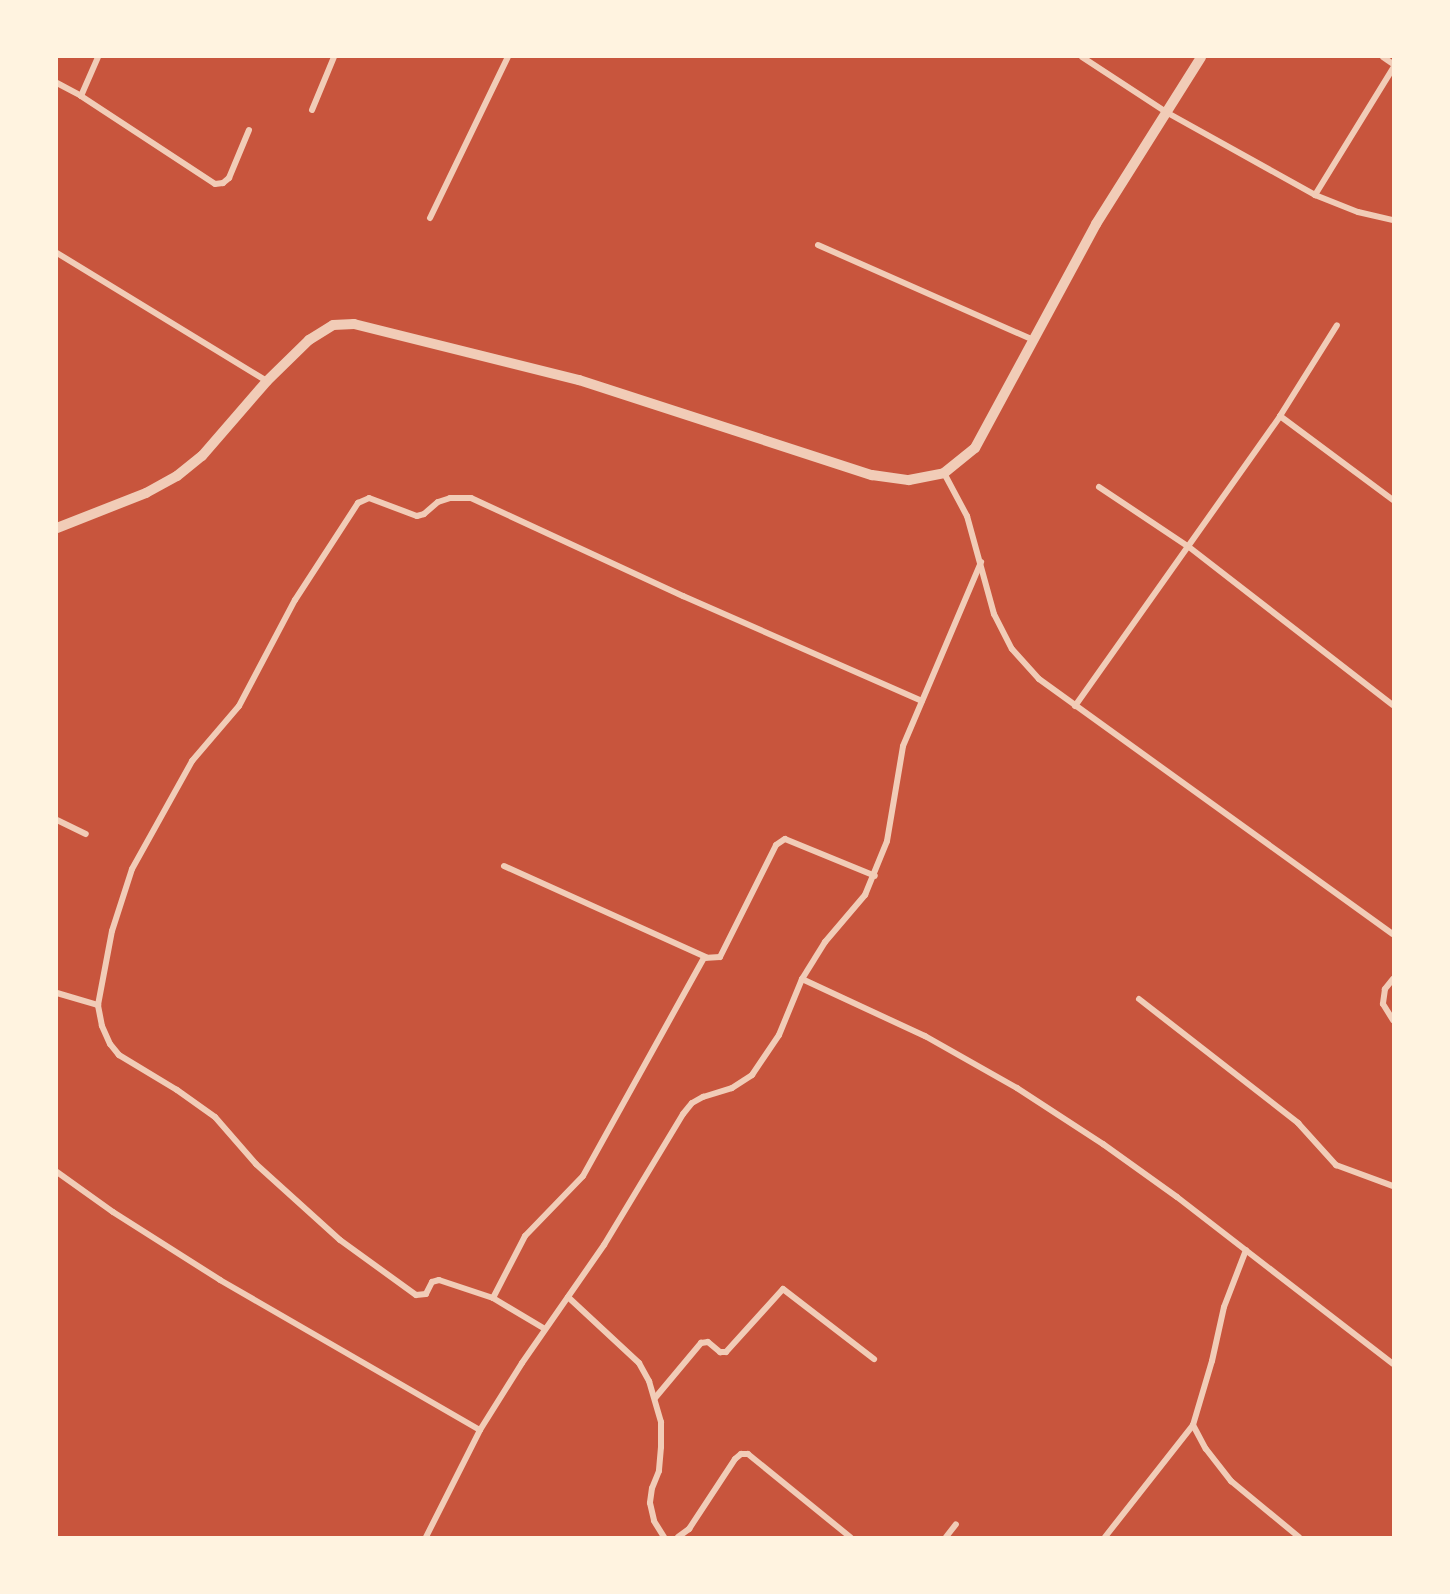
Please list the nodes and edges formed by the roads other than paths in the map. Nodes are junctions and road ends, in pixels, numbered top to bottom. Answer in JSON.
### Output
{"nodes":[{"id":1,"x":98,"y":57,"type":"edge"},
{"id":2,"x":334,"y":57,"type":"edge"},
{"id":3,"x":508,"y":57,"type":"edge"},
{"id":4,"x":1082,"y":57,"type":"edge"},
{"id":5,"x":1201,"y":57,"type":"edge"},
{"id":6,"x":1383,"y":57,"type":"edge"},
{"id":7,"x":1393,"y":64,"type":"edge"},
{"id":8,"x":1393,"y":68,"type":"edge"},
{"id":9,"x":57,"y":84,"type":"edge"},
{"id":10,"x":81,"y":96,"type":"junction"},
{"id":11,"x":312,"y":110,"type":"dead end"},
{"id":12,"x":1166,"y":112,"type":"junction"},
{"id":13,"x":249,"y":130,"type":"dead end"},
{"id":14,"x":1315,"y":195,"type":"junction"},
{"id":15,"x":430,"y":218,"type":"dead end"},
{"id":16,"x":1393,"y":220,"type":"edge"},
{"id":17,"x":818,"y":245,"type":"dead end"},
{"id":18,"x":57,"y":253,"type":"edge"},
{"id":19,"x":1337,"y":325,"type":"dead end"},
{"id":20,"x":1033,"y":340,"type":"junction"},
{"id":21,"x":267,"y":381,"type":"junction"},
{"id":22,"x":1280,"y":416,"type":"junction"},
{"id":23,"x":945,"y":472,"type":"junction"},
{"id":24,"x":1099,"y":487,"type":"dead end"},
{"id":25,"x":1393,"y":500,"type":"edge"},
{"id":26,"x":57,"y":528,"type":"edge"},
{"id":27,"x":1189,"y":548,"type":"junction"},
{"id":28,"x":981,"y":561,"type":"junction"},
{"id":29,"x":922,"y":701,"type":"junction"},
{"id":30,"x":1393,"y":705,"type":"edge"},
{"id":31,"x":1075,"y":706,"type":"junction"},
{"id":32,"x":57,"y":820,"type":"edge"},
{"id":33,"x":86,"y":834,"type":"dead end"},
{"id":34,"x":504,"y":866,"type":"dead end"},
{"id":35,"x":875,"y":876,"type":"junction"},
{"id":36,"x":1393,"y":934,"type":"edge"},
{"id":37,"x":706,"y":957,"type":"junction"},
{"id":38,"x":802,"y":979,"type":"junction"},
{"id":39,"x":1393,"y":979,"type":"edge"},
{"id":40,"x":57,"y":993,"type":"edge"},
{"id":41,"x":1139,"y":999,"type":"dead end"},
{"id":42,"x":98,"y":1005,"type":"junction"},
{"id":43,"x":1393,"y":1020,"type":"edge"},
{"id":44,"x":57,"y":1172,"type":"edge"},
{"id":45,"x":1393,"y":1186,"type":"edge"},
{"id":46,"x":1246,"y":1250,"type":"junction"},
{"id":47,"x":568,"y":1297,"type":"junction"},
{"id":48,"x":493,"y":1298,"type":"junction"},
{"id":49,"x":545,"y":1329,"type":"junction"},
{"id":50,"x":874,"y":1359,"type":"dead end"},
{"id":51,"x":1393,"y":1364,"type":"edge"},
{"id":52,"x":656,"y":1398,"type":"junction"},
{"id":53,"x":1193,"y":1425,"type":"junction"},
{"id":54,"x":480,"y":1430,"type":"junction"},
{"id":55,"x":956,"y":1524,"type":"dead end"},
{"id":56,"x":426,"y":1537,"type":"edge"},
{"id":57,"x":664,"y":1537,"type":"edge"},
{"id":58,"x":678,"y":1537,"type":"edge"},
{"id":59,"x":850,"y":1537,"type":"edge"},
{"id":60,"x":946,"y":1537,"type":"edge"},
{"id":61,"x":1105,"y":1537,"type":"edge"},
{"id":62,"x":1299,"y":1537,"type":"edge"}],
"edges":[{"from":1,"to":10,"type":"street"},
{"from":2,"to":11,"type":"street"},
{"from":3,"to":15,"type":"street"},
{"from":4,"to":12,"type":"street"},
{"from":5,"to":12,"type":"street"},
{"from":6,"to":7,"type":"street"},
{"from":8,"to":14,"type":"street"},
{"from":9,"to":10,"type":"street"},
{"from":10,"to":13,"type":"street"},
{"from":12,"to":14,"type":"street"},
{"from":12,"to":20,"type":"street"},
{"from":14,"to":16,"type":"street"},
{"from":17,"to":20,"type":"street"},
{"from":18,"to":21,"type":"street"},
{"from":19,"to":22,"type":"street"},
{"from":20,"to":23,"type":"street"},
{"from":21,"to":23,"type":"street"},
{"from":21,"to":26,"type":"street"},
{"from":22,"to":25,"type":"street"},
{"from":22,"to":27,"type":"street"},
{"from":23,"to":28,"type":"street"},
{"from":24,"to":27,"type":"street"},
{"from":27,"to":30,"type":"street"},
{"from":27,"to":31,"type":"street"},
{"from":28,"to":29,"type":"street"},
{"from":28,"to":31,"type":"street"},
{"from":29,"to":35,"type":"street"},
{"from":29,"to":42,"type":"street"},
{"from":31,"to":36,"type":"street"},
{"from":32,"to":33,"type":"street"},
{"from":34,"to":37,"type":"street"},
{"from":35,"to":37,"type":"street"},
{"from":35,"to":38,"type":"street"},
{"from":37,"to":48,"type":"street"},
{"from":38,"to":46,"type":"street"},
{"from":38,"to":47,"type":"street"},
{"from":39,"to":43,"type":"street"},
{"from":40,"to":42,"type":"street"},
{"from":41,"to":45,"type":"street"},
{"from":42,"to":48,"type":"street"},
{"from":44,"to":54,"type":"street"},
{"from":46,"to":51,"type":"street"},
{"from":46,"to":53,"type":"street"},
{"from":47,"to":49,"type":"street"},
{"from":47,"to":52,"type":"street"},
{"from":48,"to":49,"type":"street"},
{"from":49,"to":54,"type":"street"},
{"from":50,"to":52,"type":"street"},
{"from":52,"to":57,"type":"street"},
{"from":53,"to":61,"type":"street"},
{"from":53,"to":62,"type":"street"},
{"from":54,"to":56,"type":"street"},
{"from":55,"to":60,"type":"street"},
{"from":58,"to":59,"type":"street"}]}
